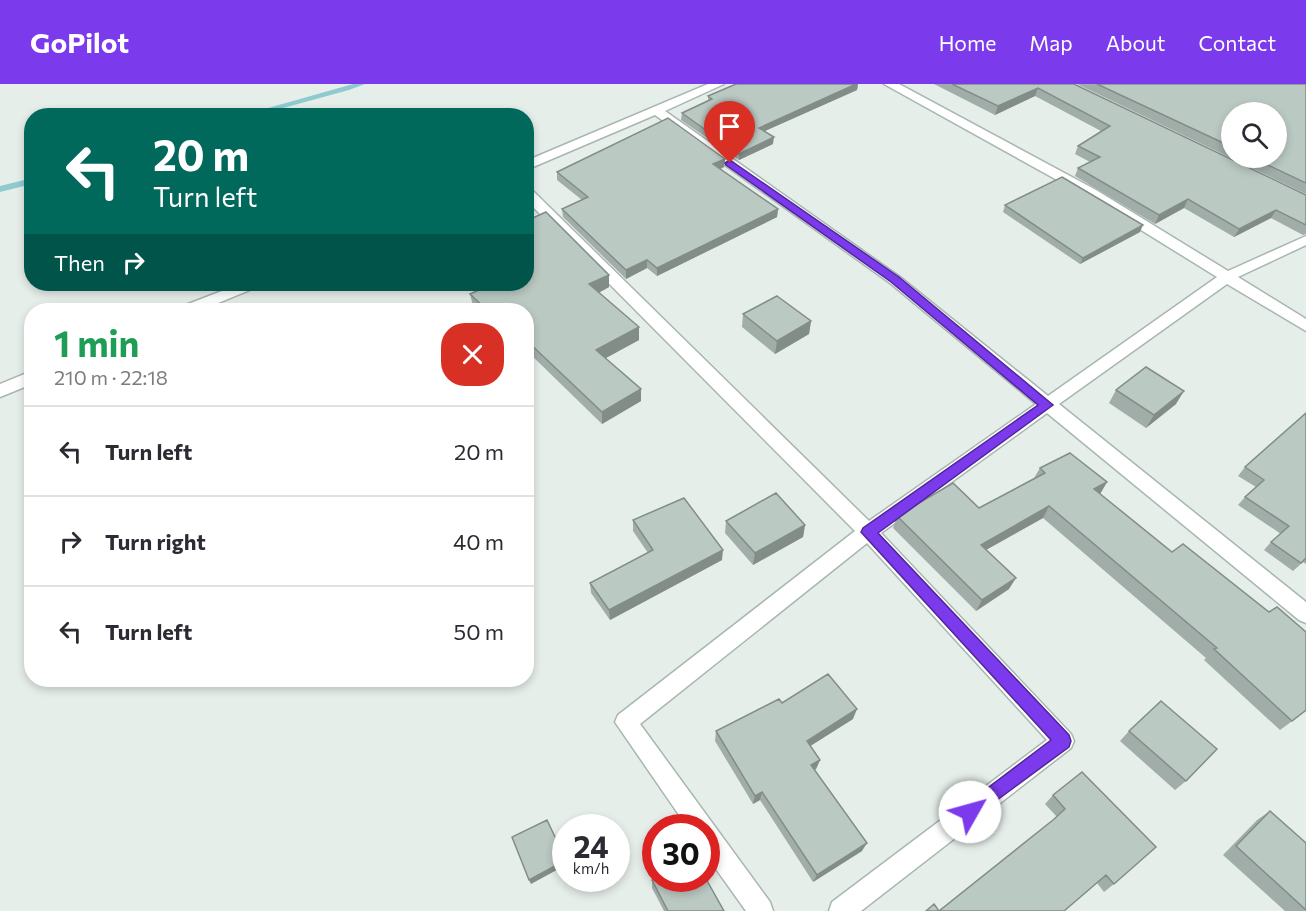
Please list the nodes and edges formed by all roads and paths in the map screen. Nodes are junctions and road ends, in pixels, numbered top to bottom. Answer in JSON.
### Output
{"nodes":[{"id":1,"x":718,"y":84,"type":"edge"},
{"id":2,"x":890,"y":84,"type":"edge"},
{"id":3,"x":656,"y":110,"type":"junction"},
{"id":4,"x":534,"y":163,"type":"edge"},
{"id":5,"x":534,"y":200,"type":"edge"},
{"id":6,"x":1306,"y":240,"type":"edge"},
{"id":7,"x":1227,"y":277,"type":"junction"},
{"id":8,"x":235,"y":291,"type":"edge"},
{"id":9,"x":205,"y":303,"type":"edge"},
{"id":10,"x":1306,"y":326,"type":"edge"},
{"id":11,"x":24,"y":380,"type":"edge"},
{"id":12,"x":0,"y":391,"type":"edge"},
{"id":13,"x":1046,"y":405,"type":"junction"},
{"id":14,"x":868,"y":532,"type":"junction"},
{"id":15,"x":1306,"y":614,"type":"edge"},
{"id":16,"x":692,"y":814,"type":"edge"},
{"id":17,"x":720,"y":854,"type":"edge"},
{"id":18,"x":761,"y":911,"type":"edge"},
{"id":19,"x":841,"y":911,"type":"edge"}],
"edges":[{"from":1,"to":3,"type":"street"},
{"from":2,"to":7,"type":"street"},
{"from":3,"to":4,"type":"street"},
{"from":3,"to":13,"type":"street"},
{"from":5,"to":14,"type":"street"},
{"from":6,"to":7,"type":"street"},
{"from":7,"to":10,"type":"street"},
{"from":7,"to":13,"type":"street"},
{"from":8,"to":9,"type":"street"},
{"from":11,"to":12,"type":"street"},
{"from":13,"to":14,"type":"street"},
{"from":13,"to":15,"type":"street"},
{"from":14,"to":16,"type":"street"},
{"from":14,"to":19,"type":"street"},
{"from":17,"to":18,"type":"street"}]}
